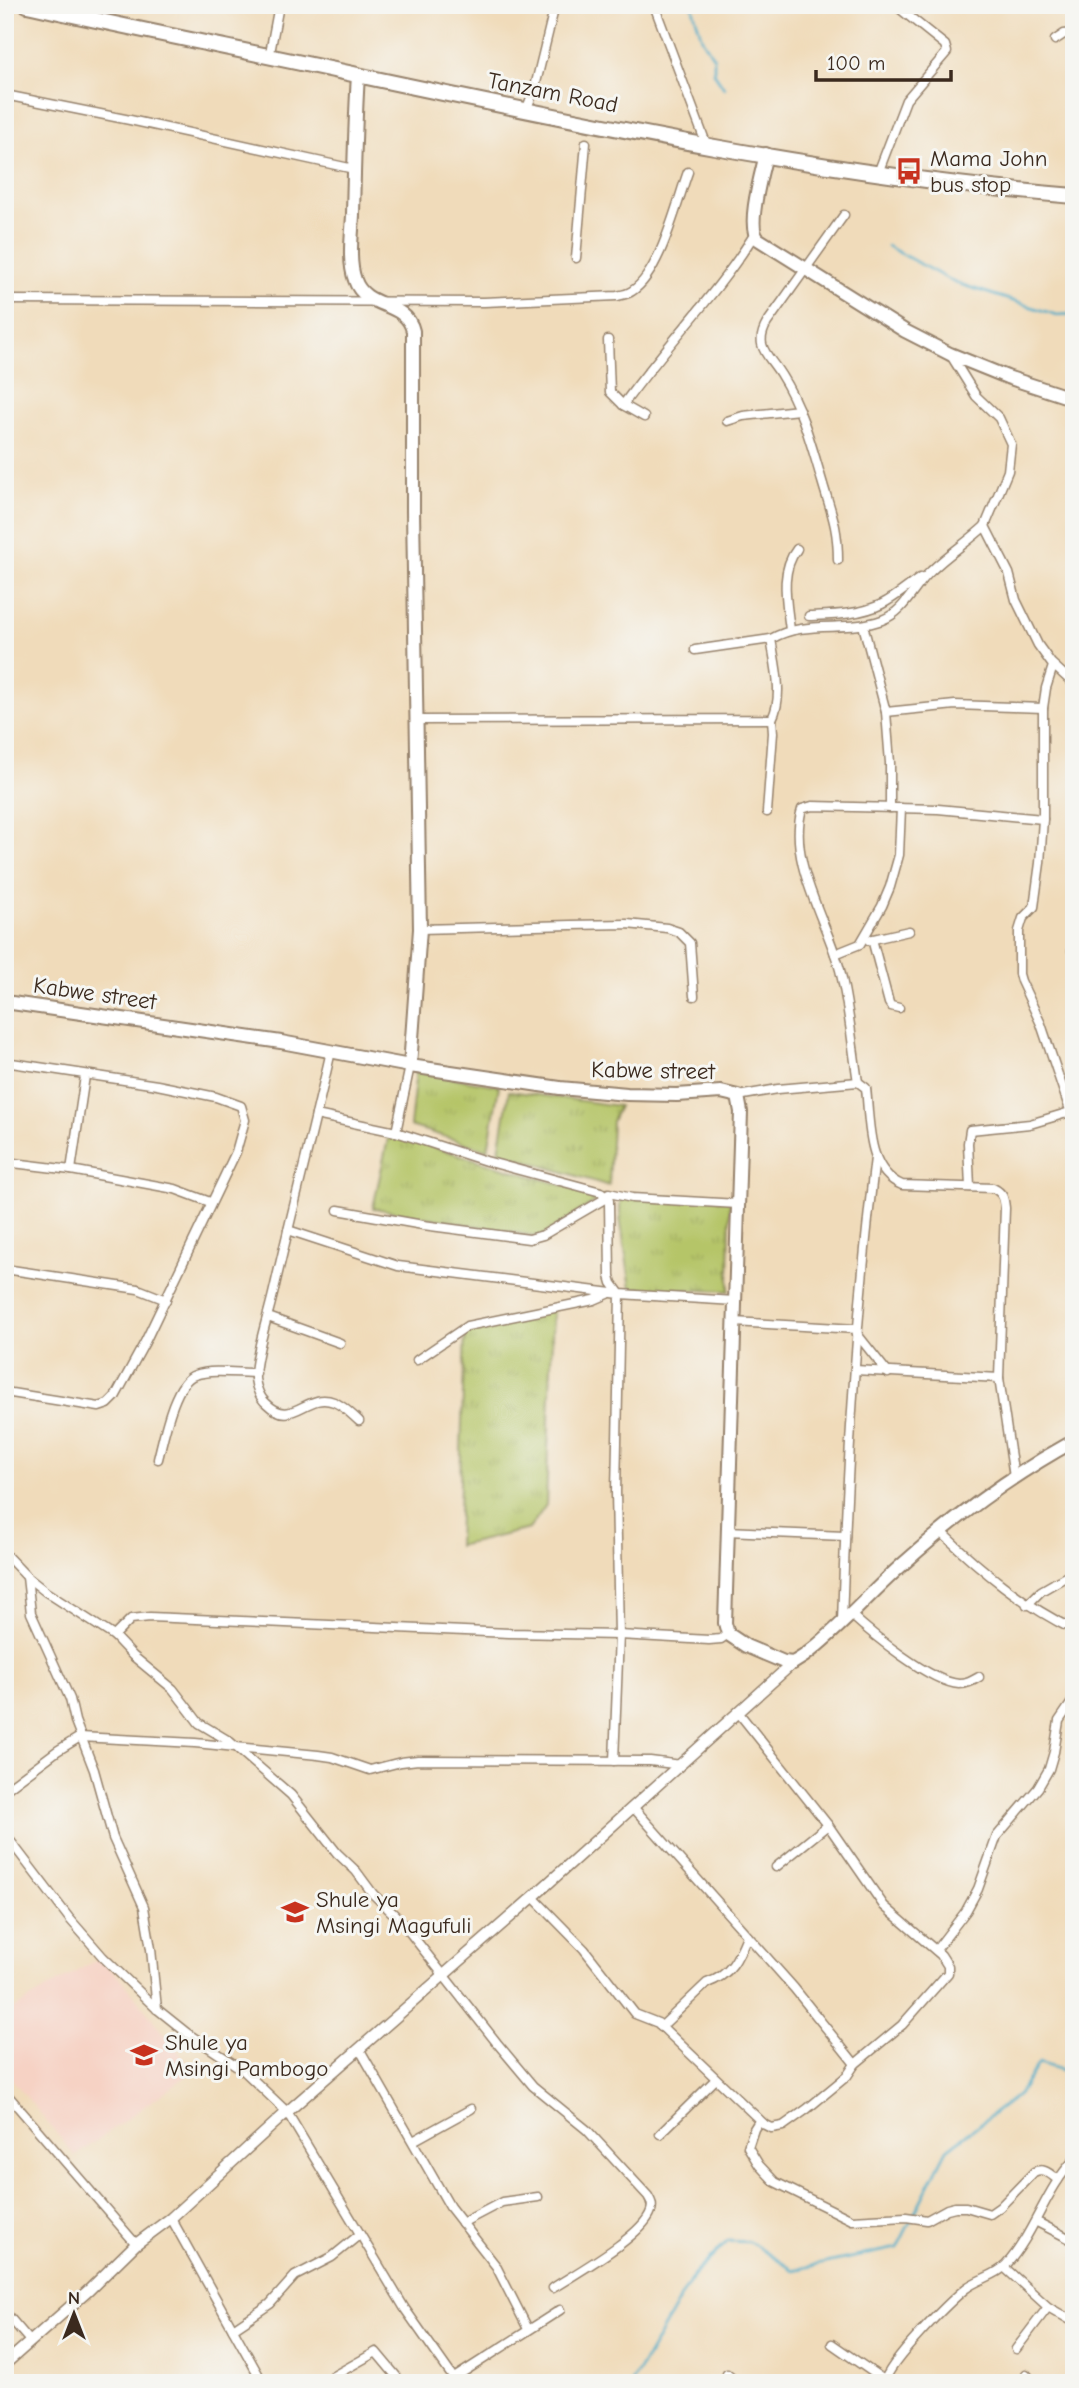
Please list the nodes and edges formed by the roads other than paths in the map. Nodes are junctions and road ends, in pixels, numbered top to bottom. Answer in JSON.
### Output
{"nodes":[{"id":1,"x":27,"y":5,"type":"edge"},
{"id":2,"x":279,"y":5,"type":"edge"},
{"id":3,"x":555,"y":5,"type":"edge"},
{"id":4,"x":654,"y":5,"type":"edge"},
{"id":5,"x":895,"y":5,"type":"edge"},
{"id":6,"x":1074,"y":33,"type":"edge"},
{"id":7,"x":1055,"y":40,"type":"dead end"},
{"id":8,"x":269,"y":58,"type":"junction"},
{"id":9,"x":358,"y":75,"type":"junction"},
{"id":10,"x":5,"y":95,"type":"edge"},
{"id":11,"x":526,"y":111,"type":"junction"},
{"id":12,"x":586,"y":143,"type":"dead end"},
{"id":13,"x":707,"y":146,"type":"junction"},
{"id":14,"x":765,"y":154,"type":"junction"},
{"id":15,"x":354,"y":169,"type":"junction"},
{"id":16,"x":688,"y":172,"type":"dead end"},
{"id":17,"x":877,"y":173,"type":"junction"},
{"id":18,"x":1074,"y":196,"type":"edge"},
{"id":19,"x":844,"y":215,"type":"dead end"},
{"id":20,"x":754,"y":235,"type":"junction"},
{"id":21,"x":576,"y":258,"type":"dead end"},
{"id":22,"x":806,"y":270,"type":"junction"},
{"id":23,"x":5,"y":300,"type":"edge"},
{"id":24,"x":375,"y":302,"type":"junction"},
{"id":25,"x":608,"y":340,"type":"dead end"},
{"id":26,"x":950,"y":354,"type":"junction"},
{"id":27,"x":1074,"y":399,"type":"edge"},
{"id":28,"x":623,"y":405,"type":"junction"},
{"id":29,"x":799,"y":410,"type":"junction"},
{"id":30,"x":644,"y":417,"type":"dead end"},
{"id":31,"x":727,"y":421,"type":"dead end"},
{"id":32,"x":985,"y":526,"type":"junction"},
{"id":33,"x":797,"y":549,"type":"dead end"},
{"id":34,"x":838,"y":560,"type":"dead end"},
{"id":35,"x":928,"y":573,"type":"junction"},
{"id":36,"x":809,"y":616,"type":"dead end"},
{"id":37,"x":863,"y":625,"type":"junction"},
{"id":38,"x":790,"y":630,"type":"junction"},
{"id":39,"x":771,"y":639,"type":"junction"},
{"id":40,"x":695,"y":650,"type":"dead end"},
{"id":41,"x":1053,"y":666,"type":"junction"},
{"id":42,"x":1074,"y":684,"type":"edge"},
{"id":43,"x":1043,"y":708,"type":"junction"},
{"id":44,"x":886,"y":712,"type":"junction"},
{"id":45,"x":772,"y":719,"type":"junction"},
{"id":46,"x":417,"y":720,"type":"junction"},
{"id":47,"x":890,"y":807,"type":"junction"},
{"id":48,"x":901,"y":808,"type":"junction"},
{"id":49,"x":767,"y":812,"type":"dead end"},
{"id":50,"x":1043,"y":819,"type":"junction"},
{"id":51,"x":419,"y":929,"type":"junction"},
{"id":52,"x":909,"y":931,"type":"dead end"},
{"id":53,"x":872,"y":939,"type":"junction"},
{"id":54,"x":860,"y":944,"type":"junction"},
{"id":55,"x":835,"y":954,"type":"junction"},
{"id":56,"x":694,"y":996,"type":"dead end"},
{"id":57,"x":5,"y":1002,"type":"edge"},
{"id":58,"x":899,"y":1008,"type":"dead end"},
{"id":59,"x":331,"y":1051,"type":"junction"},
{"id":60,"x":5,"y":1062,"type":"edge"},
{"id":61,"x":410,"y":1066,"type":"junction"},
{"id":62,"x":85,"y":1076,"type":"junction"},
{"id":63,"x":858,"y":1082,"type":"junction"},
{"id":64,"x":738,"y":1096,"type":"junction"},
{"id":65,"x":1070,"y":1111,"type":"junction"},
{"id":66,"x":316,"y":1115,"type":"junction"},
{"id":67,"x":1074,"y":1122,"type":"edge"},
{"id":68,"x":396,"y":1132,"type":"junction"},
{"id":69,"x":875,"y":1158,"type":"junction"},
{"id":70,"x":5,"y":1162,"type":"edge"},
{"id":71,"x":71,"y":1170,"type":"junction"},
{"id":72,"x":970,"y":1187,"type":"junction"},
{"id":73,"x":609,"y":1195,"type":"junction"},
{"id":74,"x":210,"y":1202,"type":"junction"},
{"id":75,"x":738,"y":1204,"type":"junction"},
{"id":76,"x":338,"y":1210,"type":"dead end"},
{"id":77,"x":288,"y":1230,"type":"junction"},
{"id":78,"x":5,"y":1269,"type":"edge"},
{"id":79,"x":608,"y":1294,"type":"junction"},
{"id":80,"x":620,"y":1294,"type":"junction"},
{"id":81,"x":166,"y":1300,"type":"junction"},
{"id":82,"x":734,"y":1301,"type":"junction"},
{"id":83,"x":268,"y":1317,"type":"junction"},
{"id":84,"x":734,"y":1322,"type":"junction"},
{"id":85,"x":857,"y":1331,"type":"junction"},
{"id":86,"x":340,"y":1343,"type":"dead end"},
{"id":87,"x":417,"y":1360,"type":"dead end"},
{"id":88,"x":855,"y":1370,"type":"junction"},
{"id":89,"x":256,"y":1373,"type":"junction"},
{"id":90,"x":888,"y":1373,"type":"junction"},
{"id":91,"x":999,"y":1378,"type":"junction"},
{"id":92,"x":5,"y":1392,"type":"edge"},
{"id":93,"x":359,"y":1421,"type":"dead end"},
{"id":94,"x":1074,"y":1441,"type":"edge"},
{"id":95,"x":158,"y":1459,"type":"dead end"},
{"id":96,"x":1014,"y":1477,"type":"junction"},
{"id":97,"x":727,"y":1531,"type":"junction"},
{"id":98,"x":941,"y":1532,"type":"junction"},
{"id":99,"x":845,"y":1536,"type":"junction"},
{"id":100,"x":5,"y":1554,"type":"edge"},
{"id":101,"x":1074,"y":1572,"type":"edge"},
{"id":102,"x":27,"y":1577,"type":"junction"},
{"id":103,"x":1027,"y":1605,"type":"junction"},
{"id":104,"x":846,"y":1618,"type":"junction"},
{"id":105,"x":1074,"y":1630,"type":"edge"},
{"id":106,"x":619,"y":1634,"type":"junction"},
{"id":107,"x":728,"y":1634,"type":"junction"},
{"id":108,"x":114,"y":1636,"type":"junction"},
{"id":109,"x":793,"y":1663,"type":"junction"},
{"id":110,"x":979,"y":1677,"type":"dead end"},
{"id":111,"x":1074,"y":1699,"type":"edge"},
{"id":112,"x":737,"y":1712,"type":"junction"},
{"id":113,"x":80,"y":1737,"type":"junction"},
{"id":114,"x":238,"y":1749,"type":"junction"},
{"id":115,"x":614,"y":1761,"type":"junction"},
{"id":116,"x":681,"y":1765,"type":"junction"},
{"id":117,"x":5,"y":1790,"type":"edge"},
{"id":118,"x":633,"y":1807,"type":"junction"},
{"id":119,"x":828,"y":1825,"type":"junction"},
{"id":120,"x":5,"y":1835,"type":"edge"},
{"id":121,"x":776,"y":1867,"type":"dead end"},
{"id":122,"x":533,"y":1897,"type":"junction"},
{"id":123,"x":747,"y":1936,"type":"junction"},
{"id":124,"x":936,"y":1950,"type":"junction"},
{"id":125,"x":443,"y":1976,"type":"junction"},
{"id":126,"x":157,"y":2009,"type":"junction"},
{"id":127,"x":661,"y":2026,"type":"junction"},
{"id":128,"x":360,"y":2050,"type":"junction"},
{"id":129,"x":855,"y":2064,"type":"junction"},
{"id":130,"x":716,"y":2079,"type":"junction"},
{"id":131,"x":5,"y":2092,"type":"edge"},
{"id":132,"x":471,"y":2109,"type":"dead end"},
{"id":133,"x":287,"y":2112,"type":"junction"},
{"id":134,"x":759,"y":2121,"type":"junction"},
{"id":135,"x":660,"y":2134,"type":"dead end"},
{"id":136,"x":413,"y":2141,"type":"junction"},
{"id":137,"x":1074,"y":2160,"type":"edge"},
{"id":138,"x":1058,"y":2180,"type":"junction"},
{"id":139,"x":538,"y":2197,"type":"dead end"},
{"id":140,"x":171,"y":2218,"type":"junction"},
{"id":141,"x":1037,"y":2222,"type":"junction"},
{"id":142,"x":462,"y":2223,"type":"junction"},
{"id":143,"x":359,"y":2235,"type":"junction"},
{"id":144,"x":1074,"y":2241,"type":"edge"},
{"id":145,"x":136,"y":2244,"type":"junction"},
{"id":146,"x":1004,"y":2267,"type":"junction"},
{"id":147,"x":553,"y":2288,"type":"dead end"},
{"id":148,"x":1048,"y":2307,"type":"junction"},
{"id":149,"x":560,"y":2310,"type":"dead end"},
{"id":150,"x":5,"y":2312,"type":"edge"},
{"id":151,"x":1074,"y":2322,"type":"edge"},
{"id":152,"x":233,"y":2329,"type":"junction"},
{"id":153,"x":528,"y":2329,"type":"junction"},
{"id":154,"x":30,"y":2341,"type":"junction"},
{"id":155,"x":832,"y":2344,"type":"dead end"},
{"id":156,"x":1016,"y":2349,"type":"dead end"},
{"id":157,"x":5,"y":2364,"type":"edge"},
{"id":158,"x":727,"y":2374,"type":"dead end"},
{"id":159,"x":1026,"y":2374,"type":"dead end"},
{"id":160,"x":456,"y":2381,"type":"edge"},
{"id":161,"x":884,"y":2381,"type":"edge"},
{"id":162,"x":263,"y":2383,"type":"edge"},
{"id":163,"x":321,"y":2383,"type":"edge"},
{"id":164,"x":402,"y":2383,"type":"edge"},
{"id":165,"x":737,"y":2383,"type":"edge"},
{"id":166,"x":1034,"y":2383,"type":"edge"}],
"edges":[{"from":1,"to":8,"type":"highway","name":"Tanzam Road"},
{"from":2,"to":8,"type":"street"},
{"from":3,"to":11,"type":"street"},
{"from":4,"to":13,"type":"street"},
{"from":5,"to":17,"type":"street"},
{"from":6,"to":7,"type":"street"},
{"from":8,"to":9,"type":"highway","name":"Tanzam Road"},
{"from":9,"to":11,"type":"highway","name":"Tanzam Road"},
{"from":9,"to":15,"type":"main road"},
{"from":10,"to":15,"type":"street"},
{"from":11,"to":13,"type":"highway","name":"Tanzam Road"},
{"from":12,"to":21,"type":"street"},
{"from":13,"to":14,"type":"highway","name":"Tanzam Road"},
{"from":14,"to":17,"type":"highway","name":"Tanzam Road"},
{"from":14,"to":20,"type":"main road"},
{"from":15,"to":24,"type":"main road"},
{"from":16,"to":24,"type":"street"},
{"from":17,"to":18,"type":"highway","name":"Tanzam Road"},
{"from":19,"to":22,"type":"street"},
{"from":20,"to":22,"type":"main road"},
{"from":20,"to":28,"type":"street"},
{"from":22,"to":26,"type":"main road"},
{"from":22,"to":29,"type":"street"},
{"from":23,"to":24,"type":"street"},
{"from":24,"to":46,"type":"main road"},
{"from":25,"to":28,"type":"street"},
{"from":26,"to":27,"type":"main road"},
{"from":26,"to":32,"type":"street"},
{"from":28,"to":30,"type":"street"},
{"from":29,"to":31,"type":"street"},
{"from":29,"to":34,"type":"street"},
{"from":32,"to":35,"type":"street"},
{"from":32,"to":41,"type":"street"},
{"from":33,"to":38,"type":"street"},
{"from":35,"to":36,"type":"street"},
{"from":35,"to":37,"type":"street"},
{"from":37,"to":38,"type":"street"},
{"from":37,"to":44,"type":"street"},
{"from":38,"to":39,"type":"street"},
{"from":39,"to":40,"type":"street"},
{"from":39,"to":45,"type":"street"},
{"from":41,"to":42,"type":"street"},
{"from":41,"to":43,"type":"street"},
{"from":43,"to":44,"type":"street"},
{"from":43,"to":50,"type":"street"},
{"from":44,"to":47,"type":"street"},
{"from":45,"to":46,"type":"street"},
{"from":45,"to":49,"type":"street"},
{"from":46,"to":51,"type":"main road"},
{"from":47,"to":48,"type":"street"},
{"from":47,"to":55,"type":"street"},
{"from":48,"to":50,"type":"street"},
{"from":48,"to":54,"type":"street"},
{"from":50,"to":65,"type":"street"},
{"from":51,"to":56,"type":"street"},
{"from":51,"to":61,"type":"main road"},
{"from":52,"to":53,"type":"street"},
{"from":53,"to":54,"type":"street"},
{"from":53,"to":58,"type":"street"},
{"from":54,"to":55,"type":"street"},
{"from":55,"to":63,"type":"street"},
{"from":57,"to":59,"type":"main road","name":"Kabwe street"},
{"from":59,"to":61,"type":"main road","name":"Kabwe street"},
{"from":59,"to":66,"type":"street"},
{"from":60,"to":62,"type":"street"},
{"from":61,"to":64,"type":"main road","name":"Kabwe street"},
{"from":61,"to":68,"type":"street"},
{"from":62,"to":71,"type":"street"},
{"from":62,"to":74,"type":"street"},
{"from":63,"to":64,"type":"street"},
{"from":63,"to":69,"type":"street"},
{"from":64,"to":75,"type":"main road","name":"Kabwe street"},
{"from":65,"to":67,"type":"street"},
{"from":65,"to":72,"type":"street"},
{"from":66,"to":68,"type":"street"},
{"from":66,"to":77,"type":"street"},
{"from":68,"to":73,"type":"street"},
{"from":69,"to":72,"type":"street"},
{"from":69,"to":85,"type":"street"},
{"from":70,"to":71,"type":"street"},
{"from":71,"to":74,"type":"street"},
{"from":72,"to":91,"type":"street"},
{"from":73,"to":75,"type":"street"},
{"from":73,"to":76,"type":"street"},
{"from":73,"to":80,"type":"street"},
{"from":74,"to":81,"type":"street"},
{"from":75,"to":82,"type":"main road","name":"Kabwe street"},
{"from":77,"to":79,"type":"street"},
{"from":77,"to":83,"type":"street"},
{"from":78,"to":81,"type":"street"},
{"from":79,"to":80,"type":"street"},
{"from":79,"to":87,"type":"street"},
{"from":80,"to":82,"type":"street"},
{"from":80,"to":106,"type":"street"},
{"from":81,"to":92,"type":"street"},
{"from":82,"to":84,"type":"main road","name":"Kabwe street"},
{"from":83,"to":86,"type":"street"},
{"from":83,"to":89,"type":"street"},
{"from":84,"to":85,"type":"street"},
{"from":84,"to":97,"type":"main road","name":"Kabwe street"},
{"from":85,"to":88,"type":"street"},
{"from":85,"to":90,"type":"street"},
{"from":88,"to":90,"type":"street"},
{"from":88,"to":99,"type":"street"},
{"from":89,"to":93,"type":"street"},
{"from":89,"to":95,"type":"street"},
{"from":90,"to":91,"type":"street"},
{"from":91,"to":96,"type":"street"},
{"from":94,"to":96,"type":"main road"},
{"from":96,"to":98,"type":"main road"},
{"from":97,"to":99,"type":"street"},
{"from":97,"to":107,"type":"main road","name":"Kabwe street"},
{"from":98,"to":103,"type":"street"},
{"from":98,"to":104,"type":"main road"},
{"from":99,"to":104,"type":"street"},
{"from":100,"to":102,"type":"street"},
{"from":101,"to":103,"type":"street"},
{"from":102,"to":108,"type":"street"},
{"from":102,"to":113,"type":"street"},
{"from":103,"to":105,"type":"street"},
{"from":104,"to":109,"type":"main road"},
{"from":104,"to":110,"type":"street"},
{"from":106,"to":107,"type":"street"},
{"from":106,"to":108,"type":"street"},
{"from":106,"to":115,"type":"street"},
{"from":107,"to":109,"type":"main road"},
{"from":108,"to":114,"type":"street"},
{"from":109,"to":112,"type":"street"},
{"from":111,"to":124,"type":"street"},
{"from":112,"to":116,"type":"street"},
{"from":112,"to":119,"type":"street"},
{"from":113,"to":114,"type":"street"},
{"from":113,"to":117,"type":"street"},
{"from":113,"to":126,"type":"street"},
{"from":114,"to":115,"type":"street"},
{"from":114,"to":125,"type":"street"},
{"from":115,"to":116,"type":"street"},
{"from":116,"to":118,"type":"street"},
{"from":118,"to":122,"type":"street"},
{"from":118,"to":123,"type":"street"},
{"from":119,"to":121,"type":"street"},
{"from":119,"to":124,"type":"street"},
{"from":120,"to":126,"type":"street"},
{"from":122,"to":125,"type":"street"},
{"from":122,"to":127,"type":"street"},
{"from":123,"to":127,"type":"street"},
{"from":123,"to":129,"type":"street"},
{"from":124,"to":129,"type":"street"},
{"from":125,"to":128,"type":"street"},
{"from":125,"to":147,"type":"street"},
{"from":126,"to":133,"type":"street"},
{"from":127,"to":130,"type":"street"},
{"from":128,"to":133,"type":"street"},
{"from":128,"to":136,"type":"street"},
{"from":129,"to":134,"type":"street"},
{"from":130,"to":134,"type":"street"},
{"from":130,"to":135,"type":"street"},
{"from":131,"to":145,"type":"street"},
{"from":132,"to":136,"type":"street"},
{"from":133,"to":140,"type":"street"},
{"from":133,"to":143,"type":"street"},
{"from":134,"to":138,"type":"street"},
{"from":136,"to":142,"type":"street"},
{"from":137,"to":138,"type":"street"},
{"from":138,"to":141,"type":"street"},
{"from":139,"to":142,"type":"street"},
{"from":140,"to":145,"type":"street"},
{"from":140,"to":152,"type":"street"},
{"from":141,"to":144,"type":"street"},
{"from":141,"to":146,"type":"street"},
{"from":142,"to":153,"type":"street"},
{"from":143,"to":152,"type":"street"},
{"from":143,"to":160,"type":"street"},
{"from":145,"to":154,"type":"street"},
{"from":146,"to":148,"type":"street"},
{"from":146,"to":161,"type":"street"},
{"from":148,"to":151,"type":"street"},
{"from":148,"to":156,"type":"street"},
{"from":149,"to":153,"type":"street"},
{"from":150,"to":154,"type":"street"},
{"from":152,"to":162,"type":"street"},
{"from":153,"to":160,"type":"street"},
{"from":154,"to":157,"type":"street"},
{"from":155,"to":161,"type":"street"},
{"from":158,"to":165,"type":"street"},
{"from":159,"to":166,"type":"street"},
{"from":163,"to":164,"type":"street"}]}
